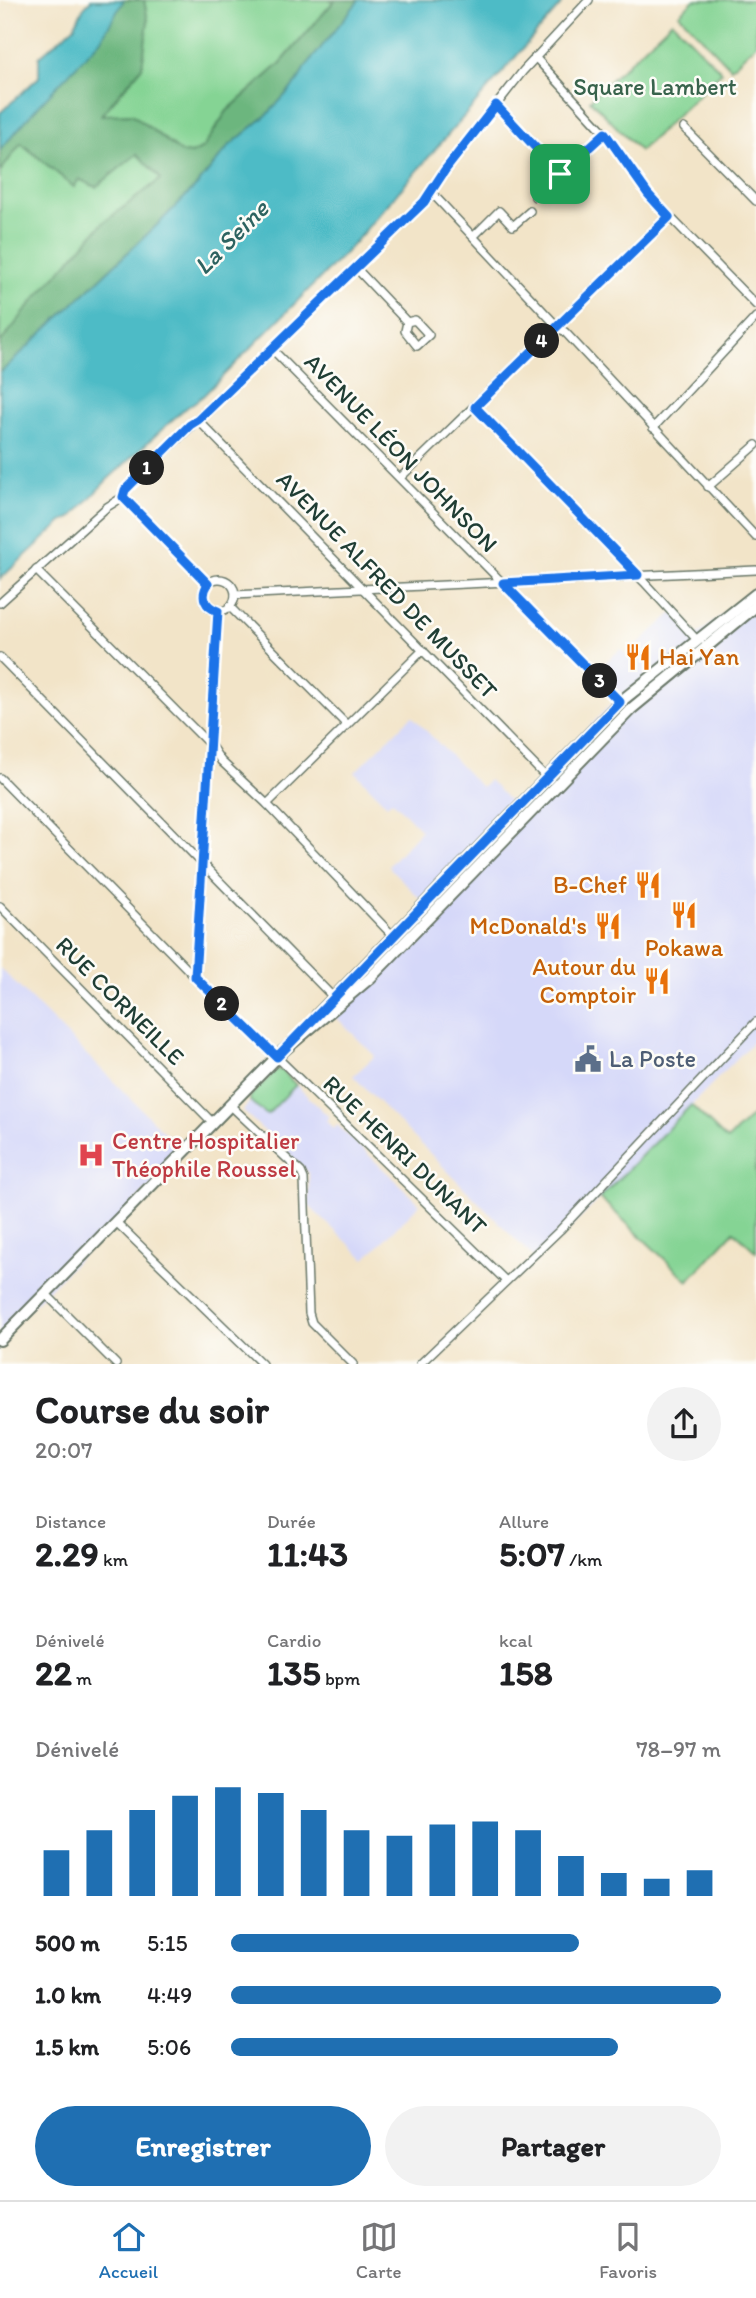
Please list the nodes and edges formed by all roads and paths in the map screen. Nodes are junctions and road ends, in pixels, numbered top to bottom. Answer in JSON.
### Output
{"nodes":[{"id":1,"x":589,"y":0,"type":"edge"},
{"id":2,"x":535,"y":57,"type":"junction"},
{"id":3,"x":496,"y":105,"type":"junction"},
{"id":4,"x":684,"y":128,"type":"dead end"},
{"id":5,"x":605,"y":133,"type":"junction"},
{"id":6,"x":560,"y":174,"type":"junction"},
{"id":7,"x":431,"y":192,"type":"junction"},
{"id":8,"x":535,"y":197,"type":"dead end"},
{"id":9,"x":756,"y":201,"type":"edge"},
{"id":10,"x":530,"y":211,"type":"dead end"},
{"id":11,"x":669,"y":217,"type":"junction"},
{"id":12,"x":474,"y":236,"type":"junction"},
{"id":13,"x":356,"y":268,"type":"junction"},
{"id":14,"x":756,"y":305,"type":"edge"},
{"id":15,"x":756,"y":317,"type":"edge"},
{"id":16,"x":407,"y":322,"type":"dead end"},
{"id":17,"x":557,"y":326,"type":"junction"},
{"id":18,"x":272,"y":349,"type":"junction"},
{"id":19,"x":475,"y":407,"type":"junction"},
{"id":20,"x":198,"y":420,"type":"junction"},
{"id":21,"x":653,"y":428,"type":"junction"},
{"id":22,"x":756,"y":445,"type":"edge"},
{"id":23,"x":400,"y":478,"type":"junction"},
{"id":24,"x":708,"y":487,"type":"junction"},
{"id":25,"x":123,"y":497,"type":"junction"},
{"id":26,"x":756,"y":537,"type":"edge"},
{"id":27,"x":36,"y":570,"type":"junction"},
{"id":28,"x":755,"y":570,"type":"edge"},
{"id":29,"x":638,"y":575,"type":"junction"},
{"id":30,"x":503,"y":583,"type":"junction"},
{"id":31,"x":208,"y":584,"type":"junction"},
{"id":32,"x":366,"y":590,"type":"junction"},
{"id":33,"x":756,"y":594,"type":"edge"},
{"id":34,"x":235,"y":595,"type":"junction"},
{"id":35,"x":0,"y":603,"type":"edge"},
{"id":36,"x":756,"y":606,"type":"edge"},
{"id":37,"x":230,"y":607,"type":"junction"},
{"id":38,"x":218,"y":611,"type":"junction"},
{"id":39,"x":697,"y":640,"type":"junction"},
{"id":40,"x":423,"y":650,"type":"junction"},
{"id":41,"x":0,"y":657,"type":"edge"},
{"id":42,"x":620,"y":702,"type":"junction"},
{"id":43,"x":346,"y":725,"type":"junction"},
{"id":44,"x":211,"y":746,"type":"junction"},
{"id":45,"x":0,"y":778,"type":"edge"},
{"id":46,"x":547,"y":778,"type":"junction"},
{"id":47,"x":267,"y":804,"type":"junction"},
{"id":48,"x":202,"y":863,"type":"junction"},
{"id":49,"x":0,"y":906,"type":"edge"},
{"id":50,"x":394,"y":937,"type":"junction"},
{"id":51,"x":195,"y":977,"type":"junction"},
{"id":52,"x":333,"y":997,"type":"junction"},
{"id":53,"x":756,"y":1022,"type":"edge"},
{"id":54,"x":296,"y":1038,"type":"junction"},
{"id":55,"x":277,"y":1057,"type":"junction"},
{"id":56,"x":231,"y":1106,"type":"junction"},
{"id":57,"x":213,"y":1123,"type":"junction"},
{"id":58,"x":116,"y":1222,"type":"junction"},
{"id":59,"x":506,"y":1281,"type":"junction"},
{"id":60,"x":46,"y":1294,"type":"junction"},
{"id":61,"x":0,"y":1340,"type":"edge"},
{"id":62,"x":116,"y":1363,"type":"edge"},
{"id":63,"x":262,"y":1363,"type":"edge"},
{"id":64,"x":353,"y":1363,"type":"edge"},
{"id":65,"x":420,"y":1363,"type":"edge"}],
"edges":[{"from":1,"to":2,"type":"street"},
{"from":2,"to":3,"type":"street"},
{"from":2,"to":5,"type":"street"},
{"from":3,"to":6,"type":"street"},
{"from":3,"to":7,"type":"street"},
{"from":4,"to":9,"type":"street"},
{"from":5,"to":6,"type":"street"},
{"from":5,"to":11,"type":"street"},
{"from":6,"to":8,"type":"street"},
{"from":7,"to":12,"type":"street"},
{"from":7,"to":13,"type":"street"},
{"from":10,"to":12,"type":"street"},
{"from":11,"to":14,"type":"street"},
{"from":11,"to":17,"type":"street"},
{"from":12,"to":17,"type":"street"},
{"from":13,"to":16,"type":"street"},
{"from":13,"to":18,"type":"street"},
{"from":15,"to":21,"type":"street"},
{"from":17,"to":19,"type":"street"},
{"from":17,"to":21,"type":"street"},
{"from":18,"to":20,"type":"street"},
{"from":18,"to":23,"type":"street","name":"AVENUE LÉON JOHNSON"},
{"from":19,"to":23,"type":"street"},
{"from":19,"to":29,"type":"street"},
{"from":20,"to":25,"type":"street"},
{"from":20,"to":32,"type":"street","name":"AVENUE ALFRED DE MUSSET"},
{"from":21,"to":24,"type":"street"},
{"from":22,"to":24,"type":"street"},
{"from":23,"to":30,"type":"street","name":"AVENUE LÉON JOHNSON"},
{"from":24,"to":26,"type":"street"},
{"from":25,"to":27,"type":"street"},
{"from":25,"to":31,"type":"street"},
{"from":27,"to":35,"type":"street"},
{"from":27,"to":44,"type":"street"},
{"from":28,"to":29,"type":"street"},
{"from":29,"to":30,"type":"street"},
{"from":29,"to":39,"type":"street"},
{"from":30,"to":32,"type":"street"},
{"from":30,"to":42,"type":"street","name":"AVENUE LÉON JOHNSON"},
{"from":31,"to":34,"type":"street"},
{"from":31,"to":38,"type":"street"},
{"from":32,"to":34,"type":"street"},
{"from":32,"to":40,"type":"street","name":"AVENUE ALFRED DE MUSSET"},
{"from":33,"to":39,"type":"main road"},
{"from":34,"to":37,"type":"street"},
{"from":36,"to":54,"type":"main road"},
{"from":37,"to":38,"type":"street"},
{"from":37,"to":43,"type":"street"},
{"from":38,"to":44,"type":"street"},
{"from":39,"to":42,"type":"main road"},
{"from":40,"to":43,"type":"street"},
{"from":40,"to":46,"type":"street","name":"AVENUE ALFRED DE MUSSET"},
{"from":41,"to":48,"type":"street"},
{"from":42,"to":46,"type":"main road"},
{"from":43,"to":47,"type":"street"},
{"from":44,"to":47,"type":"street"},
{"from":44,"to":48,"type":"street"},
{"from":45,"to":51,"type":"street","name":"RUE HENRI DUNANT"},
{"from":46,"to":50,"type":"main road"},
{"from":47,"to":50,"type":"street"},
{"from":48,"to":51,"type":"street"},
{"from":48,"to":52,"type":"street"},
{"from":49,"to":57,"type":"street","name":"RUE CORNEILLE"},
{"from":50,"to":52,"type":"main road"},
{"from":51,"to":55,"type":"street","name":"RUE HENRI DUNANT"},
{"from":52,"to":54,"type":"main road"},
{"from":53,"to":59,"type":"street"},
{"from":54,"to":55,"type":"main road"},
{"from":55,"to":56,"type":"main road"},
{"from":55,"to":59,"type":"street","name":"RUE HENRI DUNANT"},
{"from":56,"to":57,"type":"main road"},
{"from":56,"to":64,"type":"street"},
{"from":57,"to":58,"type":"main road"},
{"from":58,"to":60,"type":"main road"},
{"from":58,"to":63,"type":"street"},
{"from":59,"to":65,"type":"street"},
{"from":60,"to":61,"type":"main road"},
{"from":60,"to":62,"type":"street"}]}
